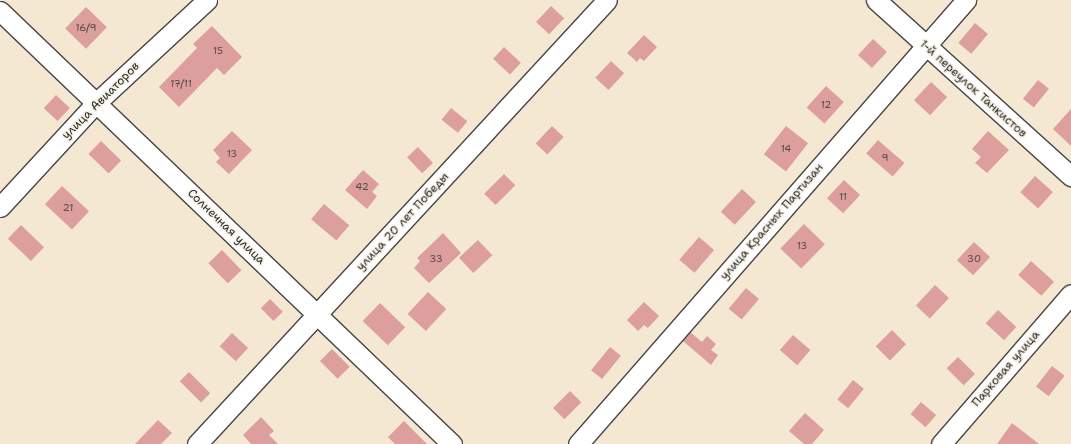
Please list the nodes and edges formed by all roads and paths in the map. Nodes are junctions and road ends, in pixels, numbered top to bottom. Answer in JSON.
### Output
{"nodes":[{"id":1,"x":207,"y":0,"type":"edge"},
{"id":2,"x":607,"y":0,"type":"edge"},
{"id":3,"x":876,"y":0,"type":"edge"},
{"id":4,"x":966,"y":0,"type":"edge"},
{"id":5,"x":0,"y":11,"type":"edge"},
{"id":6,"x":925,"y":46,"type":"junction"},
{"id":7,"x":97,"y":102,"type":"junction"},
{"id":8,"x":1071,"y":176,"type":"edge"},
{"id":9,"x":0,"y":207,"type":"edge"},
{"id":10,"x":1071,"y":294,"type":"edge"},
{"id":11,"x":317,"y":316,"type":"junction"},
{"id":12,"x":197,"y":444,"type":"edge"},
{"id":13,"x":452,"y":444,"type":"edge"},
{"id":14,"x":578,"y":444,"type":"edge"},
{"id":15,"x":941,"y":444,"type":"edge"}],
"edges":[{"from":1,"to":7,"type":"street","name":"улица Авиаторов"},
{"from":2,"to":11,"type":"street","name":"улица 20 лет Победы"},
{"from":3,"to":6,"type":"street","name":"1-й переулок Танкистов"},
{"from":4,"to":6,"type":"street","name":"улица Красных Партизан"},
{"from":5,"to":7,"type":"street","name":"Солнечная улица"},
{"from":6,"to":8,"type":"street","name":"1-й переулок Танкистов"},
{"from":6,"to":14,"type":"street","name":"улица Красных Партизан"},
{"from":7,"to":9,"type":"street","name":"улица Авиаторов"},
{"from":7,"to":11,"type":"street","name":"Солнечная улица"},
{"from":10,"to":15,"type":"street","name":"Парковая улица"},
{"from":11,"to":12,"type":"street","name":"улица 20 лет Победы"},
{"from":11,"to":13,"type":"street","name":"Солнечная улица"}]}
